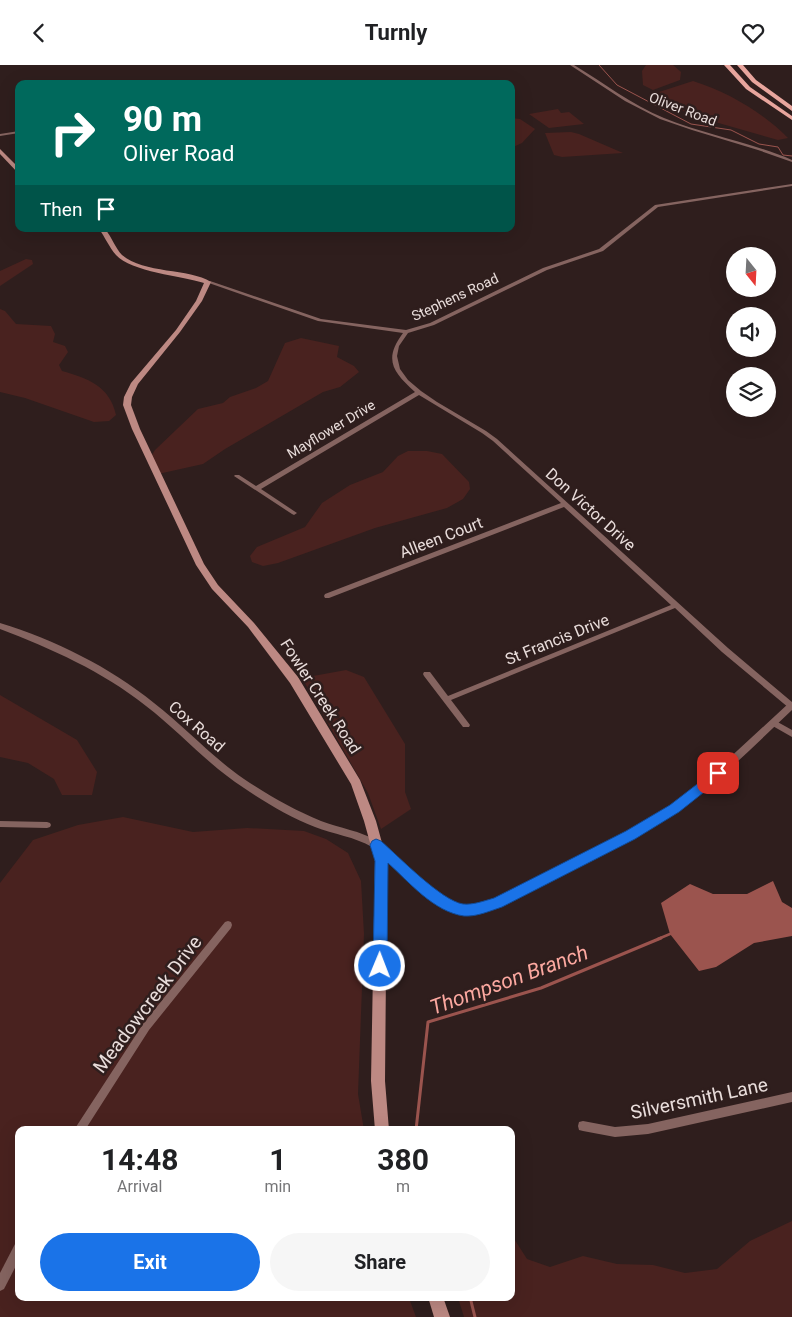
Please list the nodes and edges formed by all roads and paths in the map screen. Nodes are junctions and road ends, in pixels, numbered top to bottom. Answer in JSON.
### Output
{"nodes":[{"id":1,"x":572,"y":65,"type":"edge"},
{"id":2,"x":727,"y":65,"type":"edge"},
{"id":3,"x":740,"y":65,"type":"edge"},
{"id":4,"x":792,"y":109,"type":"edge"},
{"id":5,"x":792,"y":118,"type":"edge"},
{"id":6,"x":15,"y":133,"type":"edge"},
{"id":7,"x":0,"y":135,"type":"edge"},
{"id":8,"x":0,"y":151,"type":"edge"},
{"id":9,"x":792,"y":161,"type":"edge"},
{"id":10,"x":15,"y":168,"type":"edge"},
{"id":11,"x":792,"y":185,"type":"edge"},
{"id":12,"x":104,"y":232,"type":"edge"},
{"id":13,"x":208,"y":281,"type":"junction"},
{"id":14,"x":406,"y":332,"type":"junction"},
{"id":15,"x":418,"y":393,"type":"junction"},
{"id":16,"x":237,"y":476,"type":"dead end"},
{"id":17,"x":257,"y":488,"type":"junction"},
{"id":18,"x":566,"y":503,"type":"junction"},
{"id":19,"x":294,"y":513,"type":"dead end"},
{"id":20,"x":327,"y":596,"type":"dead end"},
{"id":21,"x":678,"y":605,"type":"junction"},
{"id":22,"x":0,"y":625,"type":"edge"},
{"id":23,"x":427,"y":674,"type":"dead end"},
{"id":24,"x":447,"y":699,"type":"junction"},
{"id":25,"x":792,"y":705,"type":"edge"},
{"id":26,"x":774,"y":723,"type":"junction"},
{"id":27,"x":466,"y":725,"type":"dead end"},
{"id":28,"x":792,"y":734,"type":"edge"},
{"id":29,"x":0,"y":823,"type":"edge"},
{"id":30,"x":47,"y":825,"type":"dead end"},
{"id":31,"x":376,"y":845,"type":"junction"},
{"id":32,"x":228,"y":925,"type":"dead end"},
{"id":33,"x":792,"y":1097,"type":"edge"},
{"id":34,"x":82,"y":1126,"type":"edge"},
{"id":35,"x":382,"y":1126,"type":"edge"},
{"id":36,"x":583,"y":1126,"type":"dead end"},
{"id":37,"x":15,"y":1256,"type":"edge"},
{"id":38,"x":0,"y":1285,"type":"edge"},
{"id":39,"x":436,"y":1301,"type":"edge"},
{"id":40,"x":442,"y":1317,"type":"edge"}],
"edges":[{"from":1,"to":9,"type":"street","name":"Oliver Road"},
{"from":2,"to":5,"type":"main road"},
{"from":3,"to":4,"type":"main road"},
{"from":6,"to":7,"type":"street"},
{"from":8,"to":10,"type":"main road"},
{"from":11,"to":14,"type":"street","name":"Stephens Road"},
{"from":12,"to":13,"type":"main road","name":"Stephens Road"},
{"from":13,"to":14,"type":"street","name":"Stephens Road"},
{"from":13,"to":31,"type":"main road","name":"Fowler Creek Road"},
{"from":14,"to":15,"type":"street","name":"Don Victor Drive"},
{"from":15,"to":17,"type":"street","name":"Mayflower Drive"},
{"from":15,"to":18,"type":"street","name":"Don Victor Drive"},
{"from":16,"to":17,"type":"street"},
{"from":17,"to":19,"type":"street"},
{"from":18,"to":20,"type":"street","name":"Alleen Court"},
{"from":18,"to":21,"type":"street","name":"Don Victor Drive"},
{"from":21,"to":24,"type":"street","name":"St Francis Drive"},
{"from":21,"to":25,"type":"street","name":"Don Victor Drive"},
{"from":22,"to":31,"type":"street","name":"Cox Road"},
{"from":23,"to":24,"type":"street"},
{"from":24,"to":27,"type":"street"},
{"from":25,"to":26,"type":"street"},
{"from":26,"to":28,"type":"street"},
{"from":26,"to":31,"type":"street"},
{"from":29,"to":30,"type":"street"},
{"from":31,"to":35,"type":"main road","name":"Fowler Creek Road"},
{"from":32,"to":34,"type":"street","name":"Meadowcreek Drive"},
{"from":33,"to":36,"type":"street","name":"Silversmith Lane"},
{"from":37,"to":38,"type":"street"},
{"from":39,"to":40,"type":"main road"}]}
